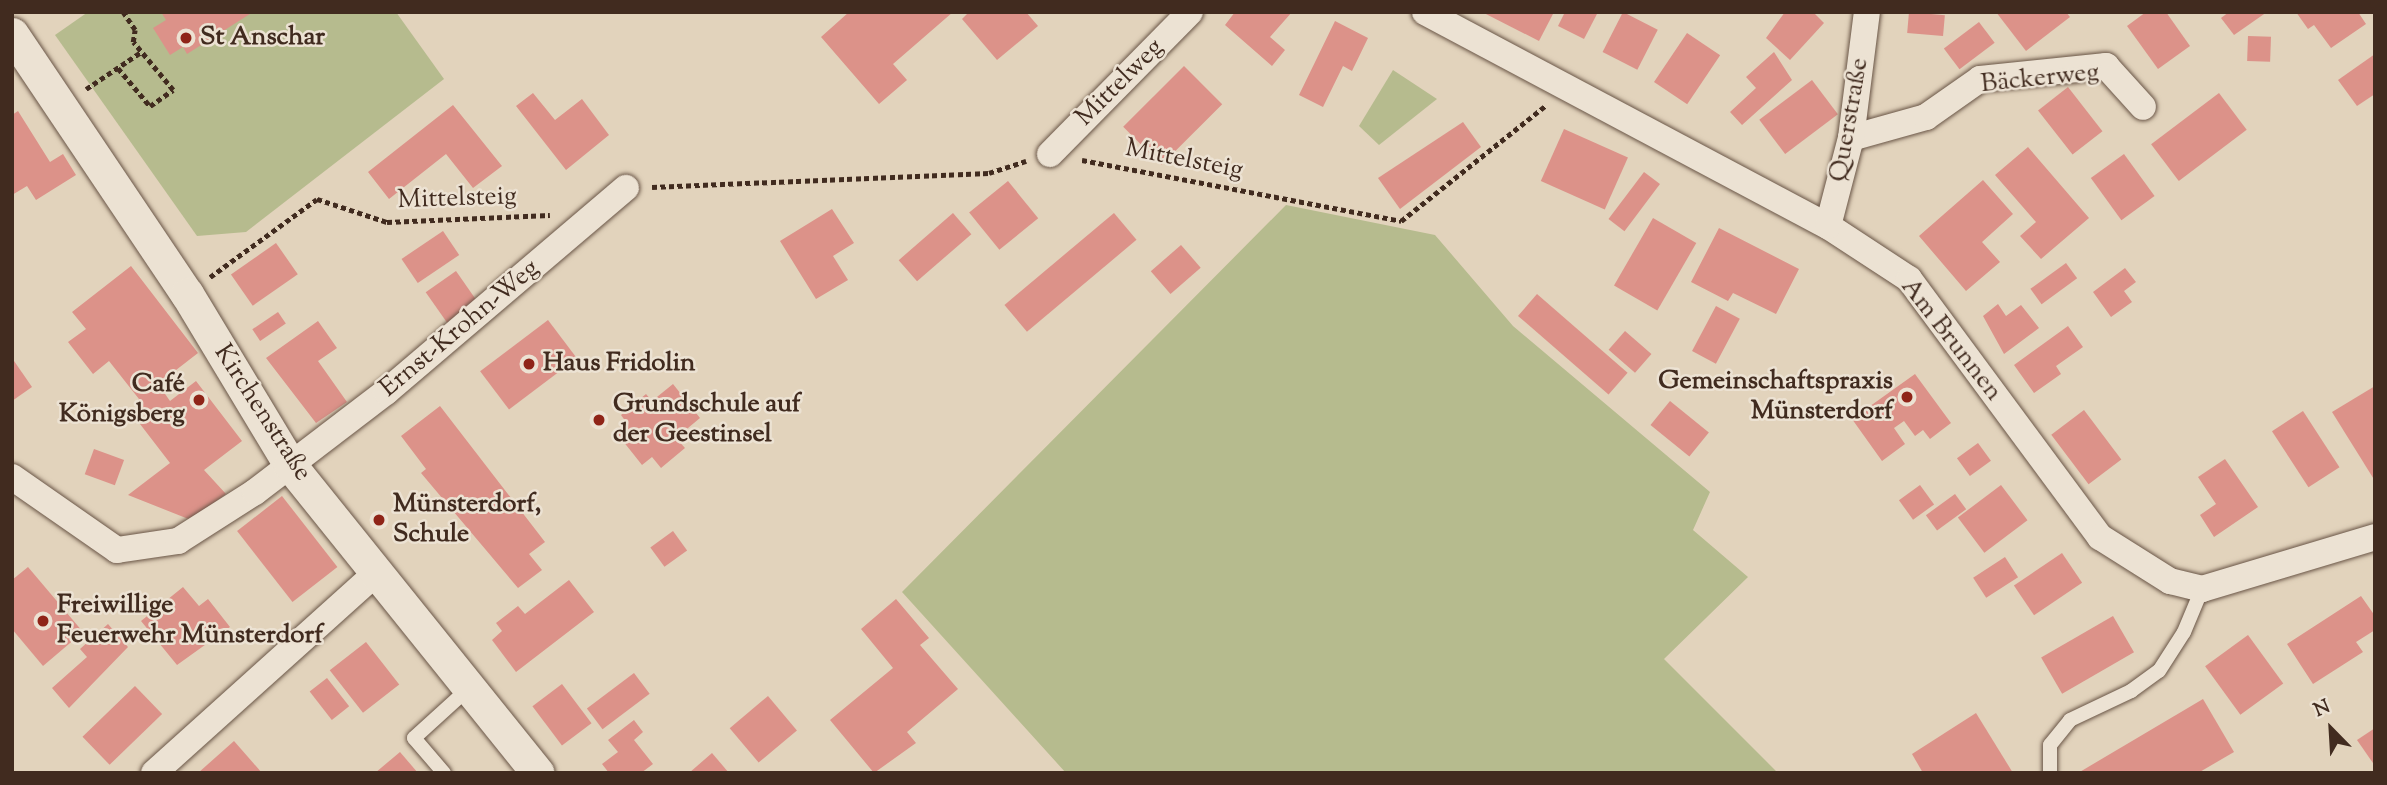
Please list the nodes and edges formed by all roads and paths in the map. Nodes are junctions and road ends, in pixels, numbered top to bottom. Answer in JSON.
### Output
{"nodes":[{"id":1,"x":123,"y":12,"type":"edge"},
{"id":2,"x":1191,"y":12,"type":"edge"},
{"id":3,"x":1425,"y":12,"type":"edge"},
{"id":4,"x":1867,"y":12,"type":"edge"},
{"id":5,"x":12,"y":34,"type":"edge"},
{"id":6,"x":141,"y":52,"type":"junction"},
{"id":7,"x":1565,"y":90,"type":"junction"},
{"id":8,"x":2143,"y":107,"type":"dead end"},
{"id":9,"x":1852,"y":138,"type":"junction"},
{"id":10,"x":1050,"y":154,"type":"junction"},
{"id":11,"x":626,"y":188,"type":"joint"},
{"id":12,"x":595,"y":213,"type":"junction"},
{"id":13,"x":1828,"y":226,"type":"junction"},
{"id":14,"x":187,"y":294,"type":"junction"},
{"id":15,"x":290,"y":465,"type":"junction"},
{"id":16,"x":18,"y":489,"type":"edge"},
{"id":17,"x":2375,"y":537,"type":"edge"},
{"id":18,"x":377,"y":572,"type":"junction"},
{"id":19,"x":2202,"y":589,"type":"junction"},
{"id":20,"x":470,"y":687,"type":"junction"},
{"id":21,"x":154,"y":773,"type":"edge"},
{"id":22,"x":444,"y":773,"type":"edge"},
{"id":23,"x":538,"y":773,"type":"edge"},
{"id":24,"x":2050,"y":773,"type":"edge"}],
"edges":[{"from":1,"to":6,"type":"path"},
{"from":2,"to":10,"type":"street","name":"Mittelweg"},
{"from":3,"to":7,"type":"street","name":"Am Brunnen"},
{"from":4,"to":9,"type":"street","name":"Querstraße"},
{"from":5,"to":14,"type":"street","name":"Kirchenstraße"},
{"from":6,"to":6,"type":"path"},
{"from":7,"to":10,"type":"path","name":"Mittelsteig"},
{"from":7,"to":13,"type":"street","name":"Am Brunnen"},
{"from":8,"to":9,"type":"street","name":"Bäckerweg"},
{"from":9,"to":13,"type":"street","name":"Querstraße"},
{"from":10,"to":11,"type":"path","name":"Mittelsteig"},
{"from":11,"to":12,"type":"street","name":"Ernst-Krohn-Weg"},
{"from":12,"to":14,"type":"path","name":"Mittelsteig"},
{"from":12,"to":15,"type":"street","name":"Ernst-Krohn-Weg"},
{"from":13,"to":19,"type":"street","name":"Am Brunnen"},
{"from":14,"to":15,"type":"street","name":"Kirchenstraße"},
{"from":15,"to":16,"type":"street","name":"Ernst-Krohn-Weg"},
{"from":15,"to":18,"type":"street","name":"Kirchenstraße"},
{"from":17,"to":19,"type":"street"},
{"from":18,"to":20,"type":"street","name":"Kirchenstraße"},
{"from":18,"to":21,"type":"street"},
{"from":19,"to":24,"type":"lane"},
{"from":20,"to":22,"type":"lane"},
{"from":20,"to":23,"type":"street","name":"Kirchenstraße"}]}
